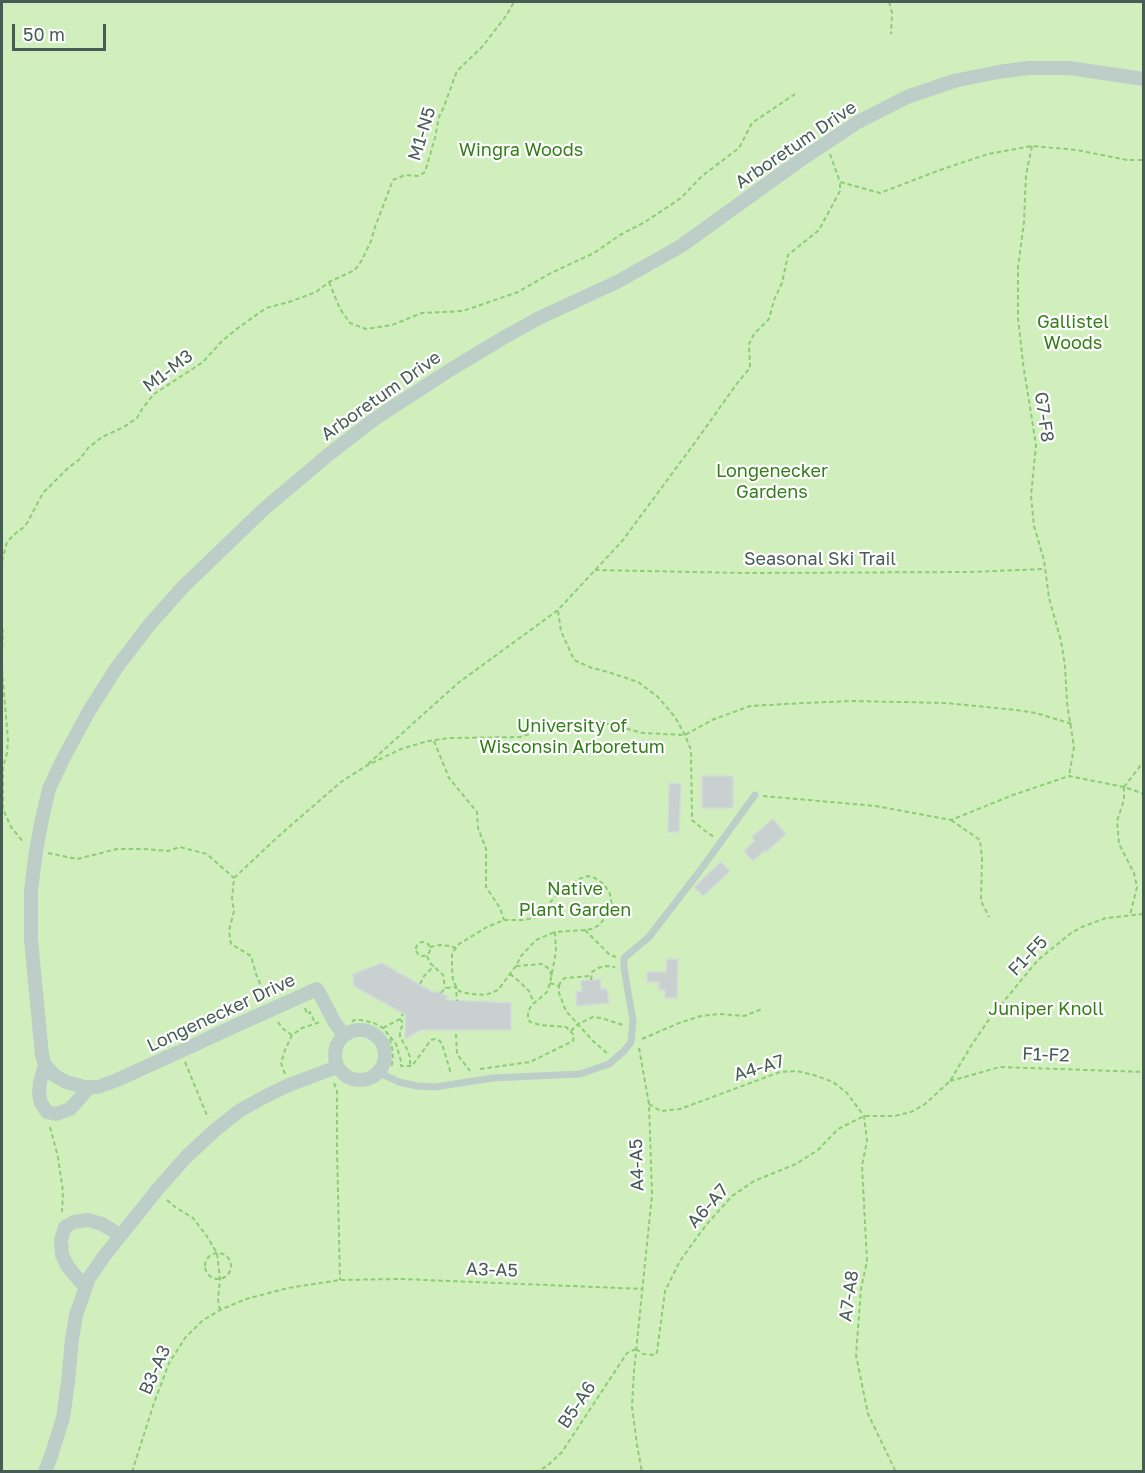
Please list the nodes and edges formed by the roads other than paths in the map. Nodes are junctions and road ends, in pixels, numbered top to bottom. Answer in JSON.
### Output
{"nodes":[{"id":1,"x":1143,"y":79,"type":"edge"},
{"id":2,"x":755,"y":795,"type":"road end"},
{"id":3,"x":344,"y":1035,"type":"junction"},
{"id":4,"x":45,"y":1065,"type":"junction"},
{"id":5,"x":333,"y":1069,"type":"junction"},
{"id":6,"x":378,"y":1072,"type":"junction"},
{"id":7,"x":89,"y":1087,"type":"junction"},
{"id":8,"x":120,"y":1235,"type":"junction"},
{"id":9,"x":86,"y":1287,"type":"junction"},
{"id":10,"x":45,"y":1472,"type":"edge"}],
"edges":[{"from":1,"to":4,"type":"street","name":"Arboretum Drive"},
{"from":2,"to":6,"type":"lane"},
{"from":3,"to":5,"type":"street"},
{"from":3,"to":6,"type":"street"},
{"from":3,"to":7,"type":"street","name":"Longenecker Drive"},
{"from":4,"to":7,"type":"street"},
{"from":4,"to":7,"type":"street"},
{"from":5,"to":6,"type":"street"},
{"from":5,"to":8,"type":"street"},
{"from":8,"to":9,"type":"street"},
{"from":8,"to":9,"type":"street"},
{"from":9,"to":10,"type":"street"}]}
